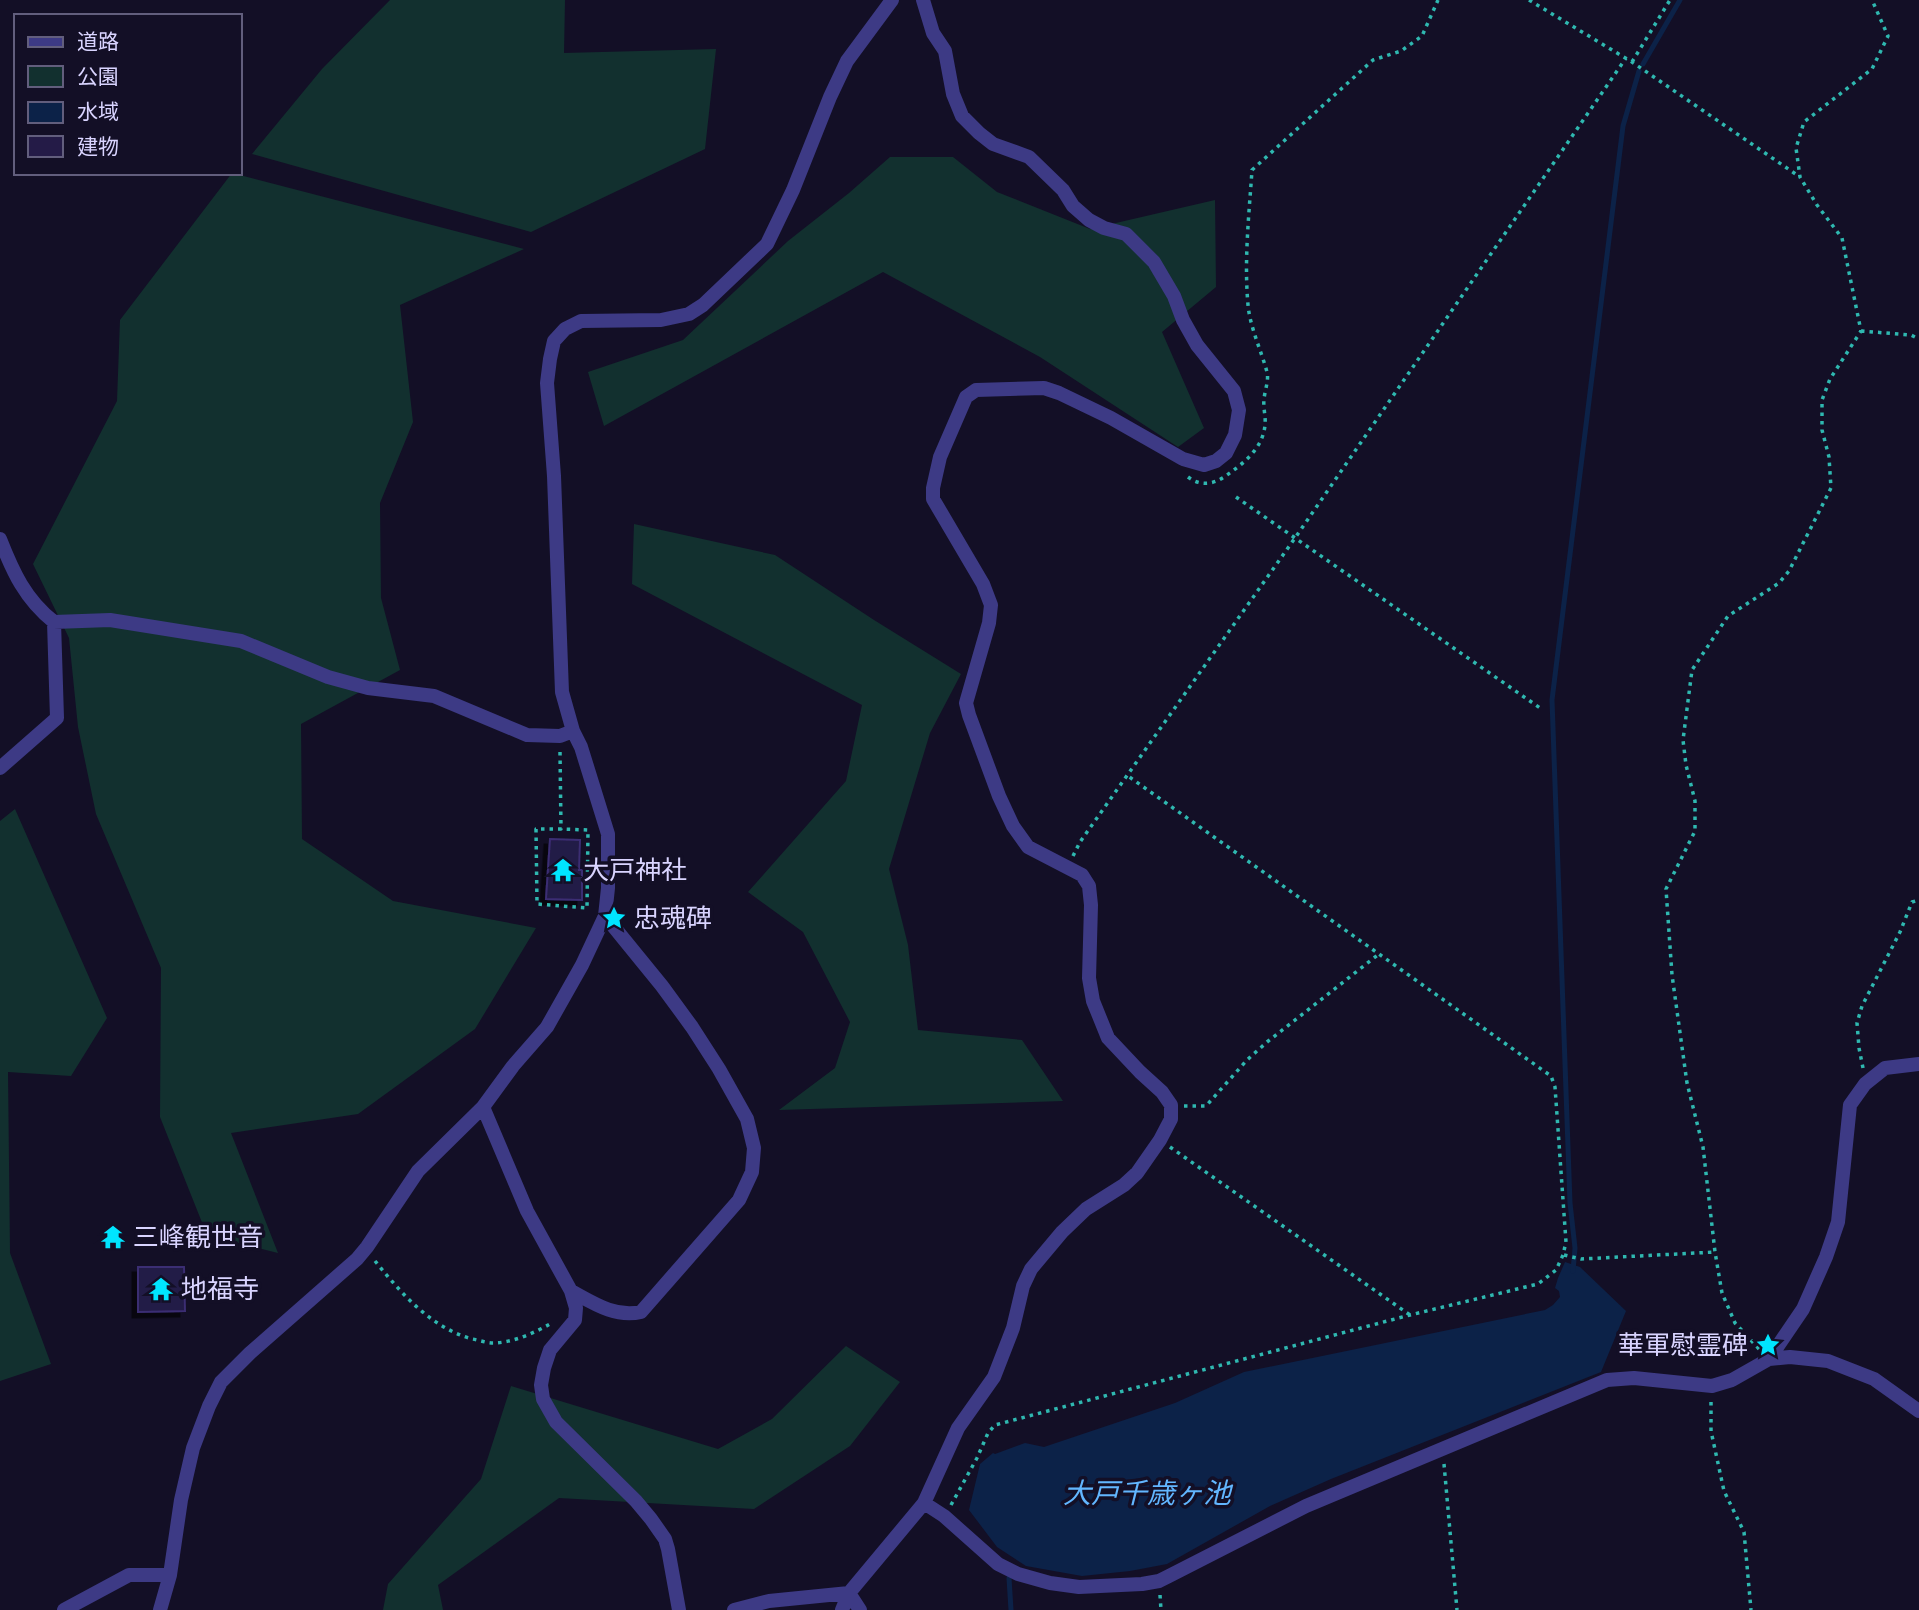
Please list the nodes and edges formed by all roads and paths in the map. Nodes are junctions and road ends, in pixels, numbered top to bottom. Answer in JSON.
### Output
{"nodes":[{"id":1,"x":892,"y":0,"type":"edge"},
{"id":2,"x":923,"y":0,"type":"edge"},
{"id":3,"x":1438,"y":0,"type":"edge"},
{"id":4,"x":1529,"y":0,"type":"edge"},
{"id":5,"x":1670,"y":0,"type":"edge"},
{"id":6,"x":1871,"y":0,"type":"edge"},
{"id":7,"x":1626,"y":58,"type":"junction"},
{"id":8,"x":1632,"y":62,"type":"junction"},
{"id":9,"x":1800,"y":177,"type":"junction"},
{"id":10,"x":1861,"y":331,"type":"junction"},
{"id":11,"x":1919,"y":339,"type":"edge"},
{"id":12,"x":1183,"y":459,"type":"junction"},
{"id":13,"x":1236,"y":497,"type":"dead end"},
{"id":14,"x":1295,"y":538,"type":"junction"},
{"id":15,"x":0,"y":539,"type":"edge"},
{"id":16,"x":54,"y":622,"type":"junction"},
{"id":17,"x":1540,"y":708,"type":"dead end"},
{"id":18,"x":567,"y":733,"type":"junction"},
{"id":19,"x":0,"y":768,"type":"edge"},
{"id":20,"x":1128,"y":776,"type":"junction"},
{"id":21,"x":561,"y":829,"type":"junction"},
{"id":22,"x":1068,"y":866,"type":"junction"},
{"id":23,"x":1919,"y":900,"type":"edge"},
{"id":24,"x":605,"y":916,"type":"junction"},
{"id":25,"x":1379,"y":954,"type":"junction"},
{"id":26,"x":1919,"y":1064,"type":"edge"},
{"id":27,"x":1866,"y":1084,"type":"junction"},
{"id":28,"x":1171,"y":1105,"type":"junction"},
{"id":29,"x":483,"y":1107,"type":"junction"},
{"id":30,"x":1160,"y":1140,"type":"junction"},
{"id":31,"x":367,"y":1248,"type":"junction"},
{"id":32,"x":1715,"y":1252,"type":"junction"},
{"id":33,"x":1564,"y":1255,"type":"junction"},
{"id":34,"x":571,"y":1291,"type":"junction"},
{"id":35,"x":576,"y":1308,"type":"junction"},
{"id":36,"x":1410,"y":1315,"type":"junction"},
{"id":37,"x":1769,"y":1359,"type":"junction"},
{"id":38,"x":1712,"y":1386,"type":"junction"},
{"id":39,"x":1919,"y":1411,"type":"edge"},
{"id":40,"x":1443,"y":1448,"type":"junction"},
{"id":41,"x":924,"y":1503,"type":"junction"},
{"id":42,"x":944,"y":1516,"type":"junction"},
{"id":43,"x":170,"y":1576,"type":"junction"},
{"id":44,"x":849,"y":1593,"type":"junction"},
{"id":45,"x":64,"y":1610,"type":"edge"},
{"id":46,"x":160,"y":1610,"type":"edge"},
{"id":47,"x":679,"y":1610,"type":"edge"},
{"id":48,"x":734,"y":1610,"type":"edge"},
{"id":49,"x":842,"y":1610,"type":"edge"},
{"id":50,"x":860,"y":1610,"type":"edge"},
{"id":51,"x":1457,"y":1610,"type":"edge"},
{"id":52,"x":1751,"y":1610,"type":"edge"}],
"edges":[{"from":1,"to":18,"type":"street"},
{"from":2,"to":12,"type":"street"},
{"from":3,"to":12,"type":"path"},
{"from":4,"to":7,"type":"path"},
{"from":5,"to":8,"type":"path"},
{"from":6,"to":9,"type":"path"},
{"from":7,"to":8,"type":"path"},
{"from":7,"to":14,"type":"path"},
{"from":8,"to":9,"type":"path"},
{"from":9,"to":10,"type":"path"},
{"from":10,"to":11,"type":"path"},
{"from":10,"to":32,"type":"path"},
{"from":12,"to":22,"type":"street"},
{"from":13,"to":14,"type":"path"},
{"from":14,"to":17,"type":"path"},
{"from":14,"to":20,"type":"path"},
{"from":15,"to":16,"type":"street"},
{"from":16,"to":18,"type":"street"},
{"from":16,"to":19,"type":"street"},
{"from":18,"to":21,"type":"path"},
{"from":18,"to":24,"type":"street"},
{"from":20,"to":22,"type":"path"},
{"from":20,"to":25,"type":"path"},
{"from":21,"to":21,"type":"path"},
{"from":22,"to":28,"type":"street"},
{"from":23,"to":27,"type":"path"},
{"from":24,"to":29,"type":"street"},
{"from":24,"to":34,"type":"street"},
{"from":25,"to":28,"type":"path"},
{"from":25,"to":33,"type":"path"},
{"from":26,"to":27,"type":"street"},
{"from":27,"to":37,"type":"street"},
{"from":28,"to":30,"type":"street"},
{"from":29,"to":31,"type":"street"},
{"from":29,"to":34,"type":"street"},
{"from":30,"to":36,"type":"path"},
{"from":30,"to":41,"type":"street"},
{"from":31,"to":35,"type":"path"},
{"from":31,"to":43,"type":"street"},
{"from":32,"to":33,"type":"path"},
{"from":32,"to":37,"type":"path"},
{"from":33,"to":36,"type":"path"},
{"from":34,"to":35,"type":"street"},
{"from":35,"to":47,"type":"street"},
{"from":36,"to":42,"type":"path"},
{"from":37,"to":38,"type":"street"},
{"from":37,"to":39,"type":"street"},
{"from":38,"to":40,"type":"street"},
{"from":38,"to":52,"type":"path"},
{"from":40,"to":42,"type":"street"},
{"from":40,"to":51,"type":"path"},
{"from":41,"to":42,"type":"street"},
{"from":41,"to":44,"type":"street"},
{"from":43,"to":45,"type":"street"},
{"from":43,"to":46,"type":"street"},
{"from":44,"to":48,"type":"street"},
{"from":44,"to":49,"type":"street"},
{"from":44,"to":50,"type":"street"}]}
